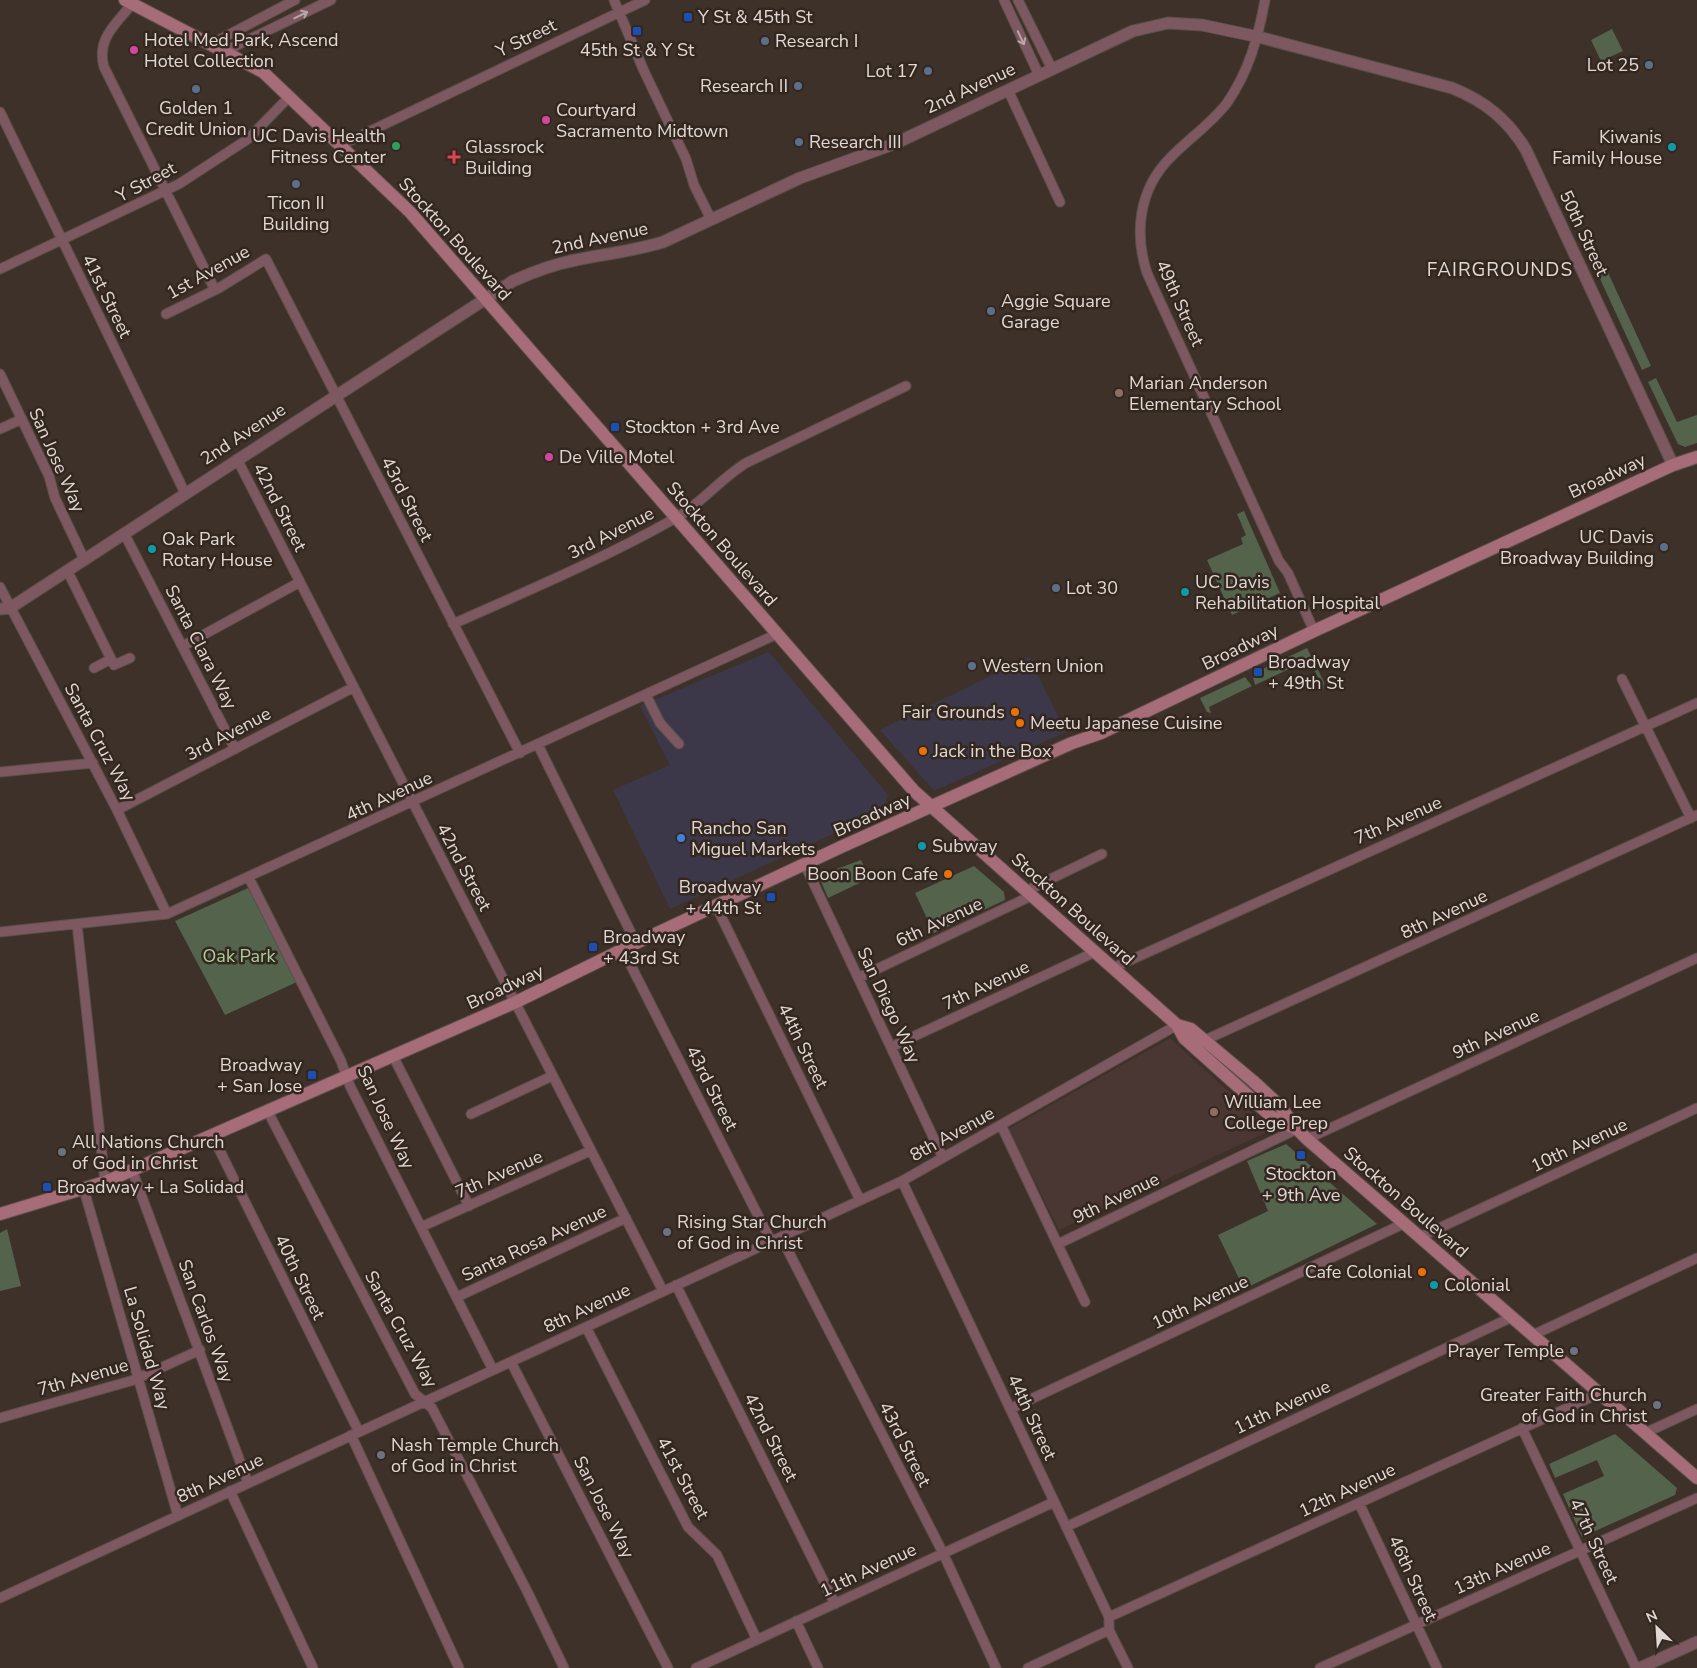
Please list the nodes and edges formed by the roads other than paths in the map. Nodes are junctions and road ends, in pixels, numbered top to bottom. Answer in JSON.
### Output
{"nodes":[{"id":1,"x":295,"y":0,"type":"edge"},
{"id":2,"x":331,"y":0,"type":"edge"},
{"id":3,"x":614,"y":0,"type":"edge"},
{"id":4,"x":645,"y":0,"type":"edge"},
{"id":5,"x":1004,"y":0,"type":"edge"},
{"id":6,"x":1018,"y":0,"type":"edge"},
{"id":7,"x":1265,"y":0,"type":"edge"},
{"id":8,"x":129,"y":2,"type":"edge"},
{"id":9,"x":620,"y":11,"type":"junction"},
{"id":10,"x":1259,"y":37,"type":"junction"},
{"id":11,"x":211,"y":44,"type":"junction"},
{"id":12,"x":225,"y":51,"type":"junction"},
{"id":13,"x":1052,"y":69,"type":"junction"},
{"id":14,"x":1039,"y":75,"type":"junction"},
{"id":15,"x":1008,"y":90,"type":"junction"},
{"id":16,"x":290,"y":96,"type":"junction"},
{"id":17,"x":0,"y":112,"type":"edge"},
{"id":18,"x":341,"y":145,"type":"junction"},
{"id":19,"x":166,"y":192,"type":"junction"},
{"id":20,"x":1060,"y":202,"type":"dead end"},
{"id":21,"x":711,"y":219,"type":"junction"},
{"id":22,"x":62,"y":241,"type":"junction"},
{"id":23,"x":266,"y":259,"type":"joint"},
{"id":24,"x":0,"y":269,"type":"edge"},
{"id":25,"x":215,"y":290,"type":"junction"},
{"id":26,"x":484,"y":297,"type":"junction"},
{"id":27,"x":166,"y":314,"type":"dead end"},
{"id":28,"x":0,"y":374,"type":"edge"},
{"id":29,"x":906,"y":386,"type":"dead end"},
{"id":30,"x":336,"y":395,"type":"junction"},
{"id":31,"x":22,"y":419,"type":"junction"},
{"id":32,"x":0,"y":429,"type":"edge"},
{"id":33,"x":1697,"y":457,"type":"edge"},
{"id":34,"x":236,"y":459,"type":"junction"},
{"id":35,"x":1673,"y":465,"type":"junction"},
{"id":36,"x":186,"y":493,"type":"junction"},
{"id":37,"x":676,"y":518,"type":"junction"},
{"id":38,"x":124,"y":533,"type":"junction"},
{"id":39,"x":84,"y":559,"type":"junction"},
{"id":40,"x":67,"y":570,"type":"junction"},
{"id":41,"x":300,"y":582,"type":"junction"},
{"id":42,"x":0,"y":587,"type":"edge"},
{"id":43,"x":5,"y":608,"type":"edge"},
{"id":44,"x":453,"y":624,"type":"junction"},
{"id":45,"x":1314,"y":631,"type":"junction"},
{"id":46,"x":777,"y":634,"type":"junction"},
{"id":47,"x":183,"y":646,"type":"junction"},
{"id":48,"x":130,"y":658,"type":"dead end"},
{"id":49,"x":112,"y":659,"type":"junction"},
{"id":50,"x":94,"y":668,"type":"dead end"},
{"id":51,"x":1622,"y":679,"type":"dead end"},
{"id":52,"x":354,"y":687,"type":"junction"},
{"id":53,"x":646,"y":695,"type":"junction"},
{"id":54,"x":1697,"y":703,"type":"edge"},
{"id":55,"x":1644,"y":726,"type":"junction"},
{"id":56,"x":678,"y":744,"type":"dead end"},
{"id":57,"x":538,"y":745,"type":"junction"},
{"id":58,"x":235,"y":749,"type":"junction"},
{"id":59,"x":520,"y":753,"type":"junction"},
{"id":60,"x":93,"y":763,"type":"junction"},
{"id":61,"x":0,"y":772,"type":"edge"},
{"id":62,"x":413,"y":803,"type":"junction"},
{"id":63,"x":931,"y":807,"type":"junction"},
{"id":64,"x":117,"y":810,"type":"junction"},
{"id":65,"x":1694,"y":817,"type":"edge"},
{"id":66,"x":1102,"y":854,"type":"dead end"},
{"id":67,"x":805,"y":865,"type":"junction"},
{"id":68,"x":249,"y":878,"type":"junction"},
{"id":69,"x":1030,"y":893,"type":"junction"},
{"id":70,"x":716,"y":906,"type":"junction"},
{"id":71,"x":167,"y":914,"type":"junction"},
{"id":72,"x":77,"y":924,"type":"junction"},
{"id":73,"x":0,"y":932,"type":"edge"},
{"id":74,"x":636,"y":943,"type":"junction"},
{"id":75,"x":623,"y":950,"type":"junction"},
{"id":76,"x":1095,"y":952,"type":"junction"},
{"id":77,"x":1697,"y":958,"type":"edge"},
{"id":78,"x":1113,"y":968,"type":"junction"},
{"id":79,"x":858,"y":978,"type":"junction"},
{"id":80,"x":516,"y":1002,"type":"junction"},
{"id":81,"x":1176,"y":1024,"type":"junction"},
{"id":82,"x":1203,"y":1041,"type":"junction"},
{"id":83,"x":890,"y":1047,"type":"junction"},
{"id":84,"x":393,"y":1056,"type":"junction"},
{"id":85,"x":346,"y":1076,"type":"junction"},
{"id":86,"x":552,"y":1076,"type":"junction"},
{"id":87,"x":1697,"y":1108,"type":"edge"},
{"id":88,"x":267,"y":1110,"type":"junction"},
{"id":89,"x":471,"y":1114,"type":"dead end"},
{"id":90,"x":1001,"y":1126,"type":"junction"},
{"id":91,"x":1297,"y":1129,"type":"junction"},
{"id":92,"x":212,"y":1135,"type":"junction"},
{"id":93,"x":1307,"y":1139,"type":"junction"},
{"id":94,"x":590,"y":1150,"type":"junction"},
{"id":95,"x":943,"y":1158,"type":"junction"},
{"id":96,"x":132,"y":1170,"type":"junction"},
{"id":97,"x":902,"y":1181,"type":"junction"},
{"id":98,"x":106,"y":1182,"type":"junction"},
{"id":99,"x":84,"y":1190,"type":"junction"},
{"id":100,"x":860,"y":1200,"type":"junction"},
{"id":101,"x":469,"y":1206,"type":"junction"},
{"id":102,"x":0,"y":1214,"type":"edge"},
{"id":103,"x":626,"y":1218,"type":"junction"},
{"id":104,"x":1404,"y":1223,"type":"junction"},
{"id":105,"x":421,"y":1226,"type":"junction"},
{"id":106,"x":781,"y":1237,"type":"junction"},
{"id":107,"x":1420,"y":1237,"type":"junction"},
{"id":108,"x":771,"y":1241,"type":"junction"},
{"id":109,"x":1058,"y":1244,"type":"junction"},
{"id":110,"x":1697,"y":1258,"type":"edge"},
{"id":111,"x":676,"y":1285,"type":"junction"},
{"id":112,"x":663,"y":1291,"type":"junction"},
{"id":113,"x":457,"y":1296,"type":"junction"},
{"id":114,"x":1085,"y":1302,"type":"dead end"},
{"id":115,"x":1512,"y":1317,"type":"junction"},
{"id":116,"x":586,"y":1327,"type":"junction"},
{"id":117,"x":1533,"y":1335,"type":"junction"},
{"id":118,"x":200,"y":1350,"type":"junction"},
{"id":119,"x":511,"y":1362,"type":"junction"},
{"id":120,"x":493,"y":1370,"type":"junction"},
{"id":121,"x":139,"y":1378,"type":"junction"},
{"id":122,"x":1600,"y":1393,"type":"junction"},
{"id":123,"x":424,"y":1402,"type":"junction"},
{"id":124,"x":1010,"y":1409,"type":"junction"},
{"id":125,"x":1697,"y":1409,"type":"edge"},
{"id":126,"x":0,"y":1418,"type":"edge"},
{"id":127,"x":1522,"y":1428,"type":"junction"},
{"id":128,"x":1645,"y":1433,"type":"junction"},
{"id":129,"x":355,"y":1434,"type":"junction"},
{"id":130,"x":1697,"y":1478,"type":"edge"},
{"id":131,"x":248,"y":1483,"type":"junction"},
{"id":132,"x":230,"y":1492,"type":"junction"},
{"id":133,"x":1697,"y":1498,"type":"edge"},
{"id":134,"x":1054,"y":1502,"type":"junction"},
{"id":135,"x":1359,"y":1503,"type":"junction"},
{"id":136,"x":178,"y":1516,"type":"junction"},
{"id":137,"x":1066,"y":1527,"type":"junction"},
{"id":138,"x":1580,"y":1550,"type":"junction"},
{"id":139,"x":943,"y":1553,"type":"junction"},
{"id":140,"x":0,"y":1598,"type":"edge"},
{"id":141,"x":835,"y":1604,"type":"junction"},
{"id":142,"x":1109,"y":1617,"type":"junction"},
{"id":143,"x":796,"y":1622,"type":"junction"},
{"id":144,"x":1417,"y":1624,"type":"junction"},
{"id":145,"x":1109,"y":1630,"type":"junction"},
{"id":146,"x":757,"y":1640,"type":"junction"},
{"id":147,"x":1697,"y":1642,"type":"edge"},
{"id":148,"x":313,"y":1668,"type":"edge"},
{"id":149,"x":459,"y":1668,"type":"edge"},
{"id":150,"x":564,"y":1668,"type":"edge"},
{"id":151,"x":668,"y":1668,"type":"edge"},
{"id":152,"x":696,"y":1668,"type":"edge"},
{"id":153,"x":818,"y":1668,"type":"edge"},
{"id":154,"x":996,"y":1668,"type":"edge"},
{"id":155,"x":1028,"y":1668,"type":"edge"},
{"id":156,"x":1128,"y":1668,"type":"edge"},
{"id":157,"x":1320,"y":1668,"type":"edge"},
{"id":158,"x":1437,"y":1668,"type":"edge"},
{"id":159,"x":1638,"y":1668,"type":"edge"}],
"edges":[{"from":1,"to":11,"type":"street"},
{"from":12,"to":2,"type":"street","one_way":true},
{"from":3,"to":9,"type":"street"},
{"from":4,"to":9,"type":"street","name":"Y Street"},
{"from":5,"to":14,"type":"street","one_way":true},
{"from":6,"to":13,"type":"street"},
{"from":7,"to":10,"type":"street","name":"49th Street"},
{"from":8,"to":11,"type":"main road","name":"Stockton Boulevard"},
{"from":8,"to":19,"type":"street"},
{"from":9,"to":18,"type":"street","name":"Y Street"},
{"from":9,"to":21,"type":"street"},
{"from":10,"to":13,"type":"street","name":"2nd Avenue"},
{"from":10,"to":35,"type":"street","name":"50th Street"},
{"from":10,"to":45,"type":"street","name":"49th Street"},
{"from":11,"to":12,"type":"main road","name":"Stockton Boulevard"},
{"from":12,"to":16,"type":"main road","name":"Stockton Boulevard"},
{"from":13,"to":14,"type":"street","name":"2nd Avenue"},
{"from":14,"to":15,"type":"street","name":"2nd Avenue"},
{"from":15,"to":20,"type":"street"},
{"from":15,"to":21,"type":"street","name":"2nd Avenue"},
{"from":16,"to":18,"type":"main road","name":"Stockton Boulevard"},
{"from":16,"to":19,"type":"street","name":"Y Street"},
{"from":17,"to":22,"type":"street","name":"41st Street"},
{"from":18,"to":26,"type":"main road","name":"Stockton Boulevard"},
{"from":19,"to":22,"type":"street","name":"Y Street"},
{"from":19,"to":25,"type":"street"},
{"from":21,"to":26,"type":"street","name":"2nd Avenue"},
{"from":22,"to":24,"type":"street","name":"Y Street"},
{"from":22,"to":36,"type":"street","name":"41st Street"},
{"from":23,"to":25,"type":"street","name":"1st Avenue"},
{"from":23,"to":30,"type":"street","name":"43rd Street"},
{"from":25,"to":27,"type":"street","name":"1st Avenue"},
{"from":26,"to":30,"type":"street","name":"2nd Avenue"},
{"from":26,"to":37,"type":"main road","name":"Stockton Boulevard"},
{"from":28,"to":31,"type":"street","name":"San Jose Way"},
{"from":29,"to":37,"type":"street","name":"3rd Avenue"},
{"from":30,"to":34,"type":"street","name":"2nd Avenue"},
{"from":30,"to":44,"type":"street","name":"43rd Street"},
{"from":31,"to":32,"type":"street"},
{"from":31,"to":39,"type":"street","name":"San Jose Way"},
{"from":33,"to":35,"type":"main road","name":"Broadway"},
{"from":34,"to":36,"type":"street","name":"2nd Avenue"},
{"from":34,"to":41,"type":"street","name":"42nd Street"},
{"from":35,"to":45,"type":"main road","name":"Broadway"},
{"from":36,"to":38,"type":"street","name":"2nd Avenue"},
{"from":37,"to":44,"type":"street","name":"3rd Avenue"},
{"from":37,"to":46,"type":"main road","name":"Stockton Boulevard"},
{"from":38,"to":39,"type":"street","name":"2nd Avenue"},
{"from":38,"to":47,"type":"street","name":"Santa Clara Way"},
{"from":39,"to":40,"type":"street","name":"2nd Avenue"},
{"from":40,"to":43,"type":"street","name":"2nd Avenue"},
{"from":40,"to":49,"type":"street"},
{"from":41,"to":47,"type":"street"},
{"from":41,"to":52,"type":"street","name":"42nd Street"},
{"from":42,"to":43,"type":"street","name":"Santa Cruz Way"},
{"from":43,"to":60,"type":"street","name":"Santa Cruz Way"},
{"from":44,"to":59,"type":"street","name":"43rd Street"},
{"from":45,"to":63,"type":"main road","name":"Broadway"},
{"from":46,"to":53,"type":"street","name":"4th Avenue"},
{"from":46,"to":63,"type":"main road","name":"Stockton Boulevard"},
{"from":47,"to":58,"type":"street","name":"Santa Clara Way"},
{"from":48,"to":49,"type":"street"},
{"from":49,"to":50,"type":"street"},
{"from":51,"to":55,"type":"street"},
{"from":52,"to":58,"type":"street","name":"3rd Avenue"},
{"from":52,"to":62,"type":"street","name":"42nd Street"},
{"from":53,"to":56,"type":"street"},
{"from":53,"to":57,"type":"street","name":"4th Avenue"},
{"from":54,"to":55,"type":"street","name":"7th Avenue"},
{"from":55,"to":65,"type":"street"},
{"from":55,"to":78,"type":"street","name":"7th Avenue"},
{"from":57,"to":59,"type":"street","name":"4th Avenue"},
{"from":57,"to":74,"type":"street"},
{"from":58,"to":64,"type":"street","name":"3rd Avenue"},
{"from":59,"to":62,"type":"street","name":"4th Avenue"},
{"from":60,"to":61,"type":"street"},
{"from":60,"to":64,"type":"street","name":"Santa Cruz Way"},
{"from":62,"to":68,"type":"street","name":"4th Avenue"},
{"from":62,"to":80,"type":"street","name":"42nd Street"},
{"from":63,"to":67,"type":"main road","name":"Broadway"},
{"from":63,"to":69,"type":"main road","name":"Stockton Boulevard"},
{"from":64,"to":71,"type":"street","name":"Santa Cruz Way"},
{"from":65,"to":82,"type":"street","name":"8th Avenue"},
{"from":66,"to":69,"type":"street","name":"6th Avenue"},
{"from":67,"to":70,"type":"main road","name":"Broadway"},
{"from":67,"to":79,"type":"street","name":"San Diego Way"},
{"from":68,"to":71,"type":"street","name":"4th Avenue"},
{"from":68,"to":85,"type":"street","name":"San Jose Way"},
{"from":69,"to":76,"type":"main road","name":"Stockton Boulevard"},
{"from":69,"to":79,"type":"street","name":"6th Avenue"},
{"from":70,"to":74,"type":"main road","name":"Broadway"},
{"from":70,"to":100,"type":"street","name":"44th Street"},
{"from":71,"to":72,"type":"street","name":"4th Avenue"},
{"from":72,"to":73,"type":"street","name":"4th Avenue"},
{"from":72,"to":98,"type":"street"},
{"from":74,"to":75,"type":"main road","name":"Broadway"},
{"from":75,"to":80,"type":"main road","name":"Broadway"},
{"from":75,"to":108,"type":"street","name":"43rd Street"},
{"from":76,"to":78,"type":"main road","name":"Stockton Boulevard"},
{"from":76,"to":83,"type":"street","name":"7th Avenue"},
{"from":77,"to":93,"type":"street","name":"9th Avenue"},
{"from":78,"to":81,"type":"main road","name":"Stockton Boulevard"},
{"from":79,"to":83,"type":"street","name":"San Diego Way"},
{"from":80,"to":84,"type":"main road","name":"Broadway"},
{"from":80,"to":86,"type":"street","name":"42nd Street"},
{"from":81,"to":82,"type":"main road","name":"Stockton Boulevard"},
{"from":81,"to":90,"type":"street","name":"8th Avenue"},
{"from":81,"to":91,"type":"main road","name":"Stockton Boulevard"},
{"from":82,"to":91,"type":"main road","name":"Stockton Boulevard"},
{"from":83,"to":95,"type":"street","name":"San Diego Way"},
{"from":84,"to":85,"type":"main road","name":"Broadway"},
{"from":84,"to":101,"type":"street"},
{"from":85,"to":88,"type":"main road","name":"Broadway"},
{"from":85,"to":105,"type":"street","name":"San Jose Way"},
{"from":86,"to":89,"type":"street"},
{"from":86,"to":94,"type":"street","name":"42nd Street"},
{"from":87,"to":107,"type":"street","name":"10th Avenue"},
{"from":88,"to":92,"type":"main road","name":"Broadway"},
{"from":88,"to":123,"type":"street","name":"Santa Cruz Way"},
{"from":90,"to":95,"type":"street","name":"8th Avenue"},
{"from":90,"to":109,"type":"street"},
{"from":91,"to":93,"type":"main road","name":"Stockton Boulevard"},
{"from":91,"to":109,"type":"street","name":"9th Avenue"},
{"from":92,"to":96,"type":"main road","name":"Broadway"},
{"from":92,"to":129,"type":"street","name":"40th Street"},
{"from":93,"to":104,"type":"main road","name":"Stockton Boulevard"},
{"from":94,"to":101,"type":"street","name":"7th Avenue"},
{"from":94,"to":103,"type":"street","name":"42nd Street"},
{"from":95,"to":97,"type":"street","name":"8th Avenue"},
{"from":96,"to":98,"type":"main road","name":"Broadway"},
{"from":96,"to":118,"type":"street","name":"San Carlos Way"},
{"from":97,"to":100,"type":"street","name":"8th Avenue"},
{"from":97,"to":124,"type":"street","name":"44th Street"},
{"from":98,"to":99,"type":"main road","name":"Broadway"},
{"from":99,"to":102,"type":"main road","name":"Broadway"},
{"from":99,"to":121,"type":"street","name":"La Solidad Way"},
{"from":100,"to":106,"type":"street","name":"8th Avenue"},
{"from":101,"to":105,"type":"street","name":"7th Avenue"},
{"from":103,"to":112,"type":"street","name":"42nd Street"},
{"from":103,"to":113,"type":"street","name":"Santa Rosa Avenue"},
{"from":104,"to":107,"type":"main road","name":"Stockton Boulevard"},
{"from":104,"to":124,"type":"street","name":"10th Avenue"},
{"from":105,"to":113,"type":"street","name":"San Jose Way"},
{"from":106,"to":108,"type":"street","name":"8th Avenue"},
{"from":106,"to":139,"type":"street","name":"43rd Street"},
{"from":107,"to":115,"type":"main road","name":"Stockton Boulevard"},
{"from":108,"to":111,"type":"street","name":"8th Avenue"},
{"from":109,"to":114,"type":"street"},
{"from":110,"to":117,"type":"street"},
{"from":111,"to":112,"type":"street","name":"8th Avenue"},
{"from":111,"to":141,"type":"street","name":"42nd Street"},
{"from":112,"to":116,"type":"street","name":"8th Avenue"},
{"from":113,"to":120,"type":"street","name":"San Jose Way"},
{"from":115,"to":117,"type":"main road","name":"Stockton Boulevard"},
{"from":115,"to":137,"type":"street","name":"11th Avenue"},
{"from":116,"to":119,"type":"street","name":"8th Avenue"},
{"from":116,"to":146,"type":"street","name":"41st Street"},
{"from":117,"to":122,"type":"main road","name":"Stockton Boulevard"},
{"from":118,"to":121,"type":"street","name":"7th Avenue"},
{"from":118,"to":131,"type":"street","name":"San Carlos Way"},
{"from":119,"to":120,"type":"street","name":"8th Avenue"},
{"from":119,"to":151,"type":"street","name":"San Jose Way"},
{"from":120,"to":123,"type":"street","name":"8th Avenue"},
{"from":121,"to":126,"type":"street","name":"7th Avenue"},
{"from":121,"to":136,"type":"street","name":"La Solidad Way"},
{"from":122,"to":127,"type":"street","name":"12th Avenue"},
{"from":122,"to":128,"type":"main road","name":"Stockton Boulevard"},
{"from":123,"to":129,"type":"street","name":"8th Avenue"},
{"from":123,"to":150,"type":"street","name":"Santa Cruz Way"},
{"from":124,"to":134,"type":"street","name":"44th Street"},
{"from":125,"to":128,"type":"street"},
{"from":127,"to":135,"type":"street","name":"12th Avenue"},
{"from":127,"to":138,"type":"street","name":"47th Street"},
{"from":128,"to":130,"type":"main road","name":"Stockton Boulevard"},
{"from":129,"to":131,"type":"street","name":"8th Avenue"},
{"from":129,"to":149,"type":"street","name":"40th Street"},
{"from":131,"to":132,"type":"street","name":"8th Avenue"},
{"from":132,"to":136,"type":"street","name":"8th Avenue"},
{"from":132,"to":148,"type":"street"},
{"from":133,"to":138,"type":"street","name":"13th Avenue"},
{"from":134,"to":137,"type":"street","name":"44th Street"},
{"from":134,"to":139,"type":"street","name":"11th Avenue"},
{"from":135,"to":142,"type":"street","name":"12th Avenue"},
{"from":135,"to":144,"type":"street","name":"46th Street"},
{"from":136,"to":140,"type":"street","name":"8th Avenue"},
{"from":137,"to":142,"type":"street","name":"44th Street"},
{"from":138,"to":144,"type":"street","name":"13th Avenue"},
{"from":138,"to":159,"type":"street","name":"47th Street"},
{"from":139,"to":141,"type":"street","name":"11th Avenue"},
{"from":139,"to":154,"type":"street","name":"43rd Street"},
{"from":141,"to":143,"type":"street","name":"11th Avenue"},
{"from":142,"to":145,"type":"street","name":"44th Street"},
{"from":143,"to":146,"type":"street","name":"11th Avenue"},
{"from":143,"to":153,"type":"street"},
{"from":144,"to":157,"type":"street","name":"13th Avenue"},
{"from":144,"to":158,"type":"street","name":"46th Street"},
{"from":145,"to":155,"type":"street"},
{"from":145,"to":156,"type":"street","name":"44th Street"},
{"from":146,"to":152,"type":"street","name":"11th Avenue"},
{"from":147,"to":159,"type":"street"}]}
